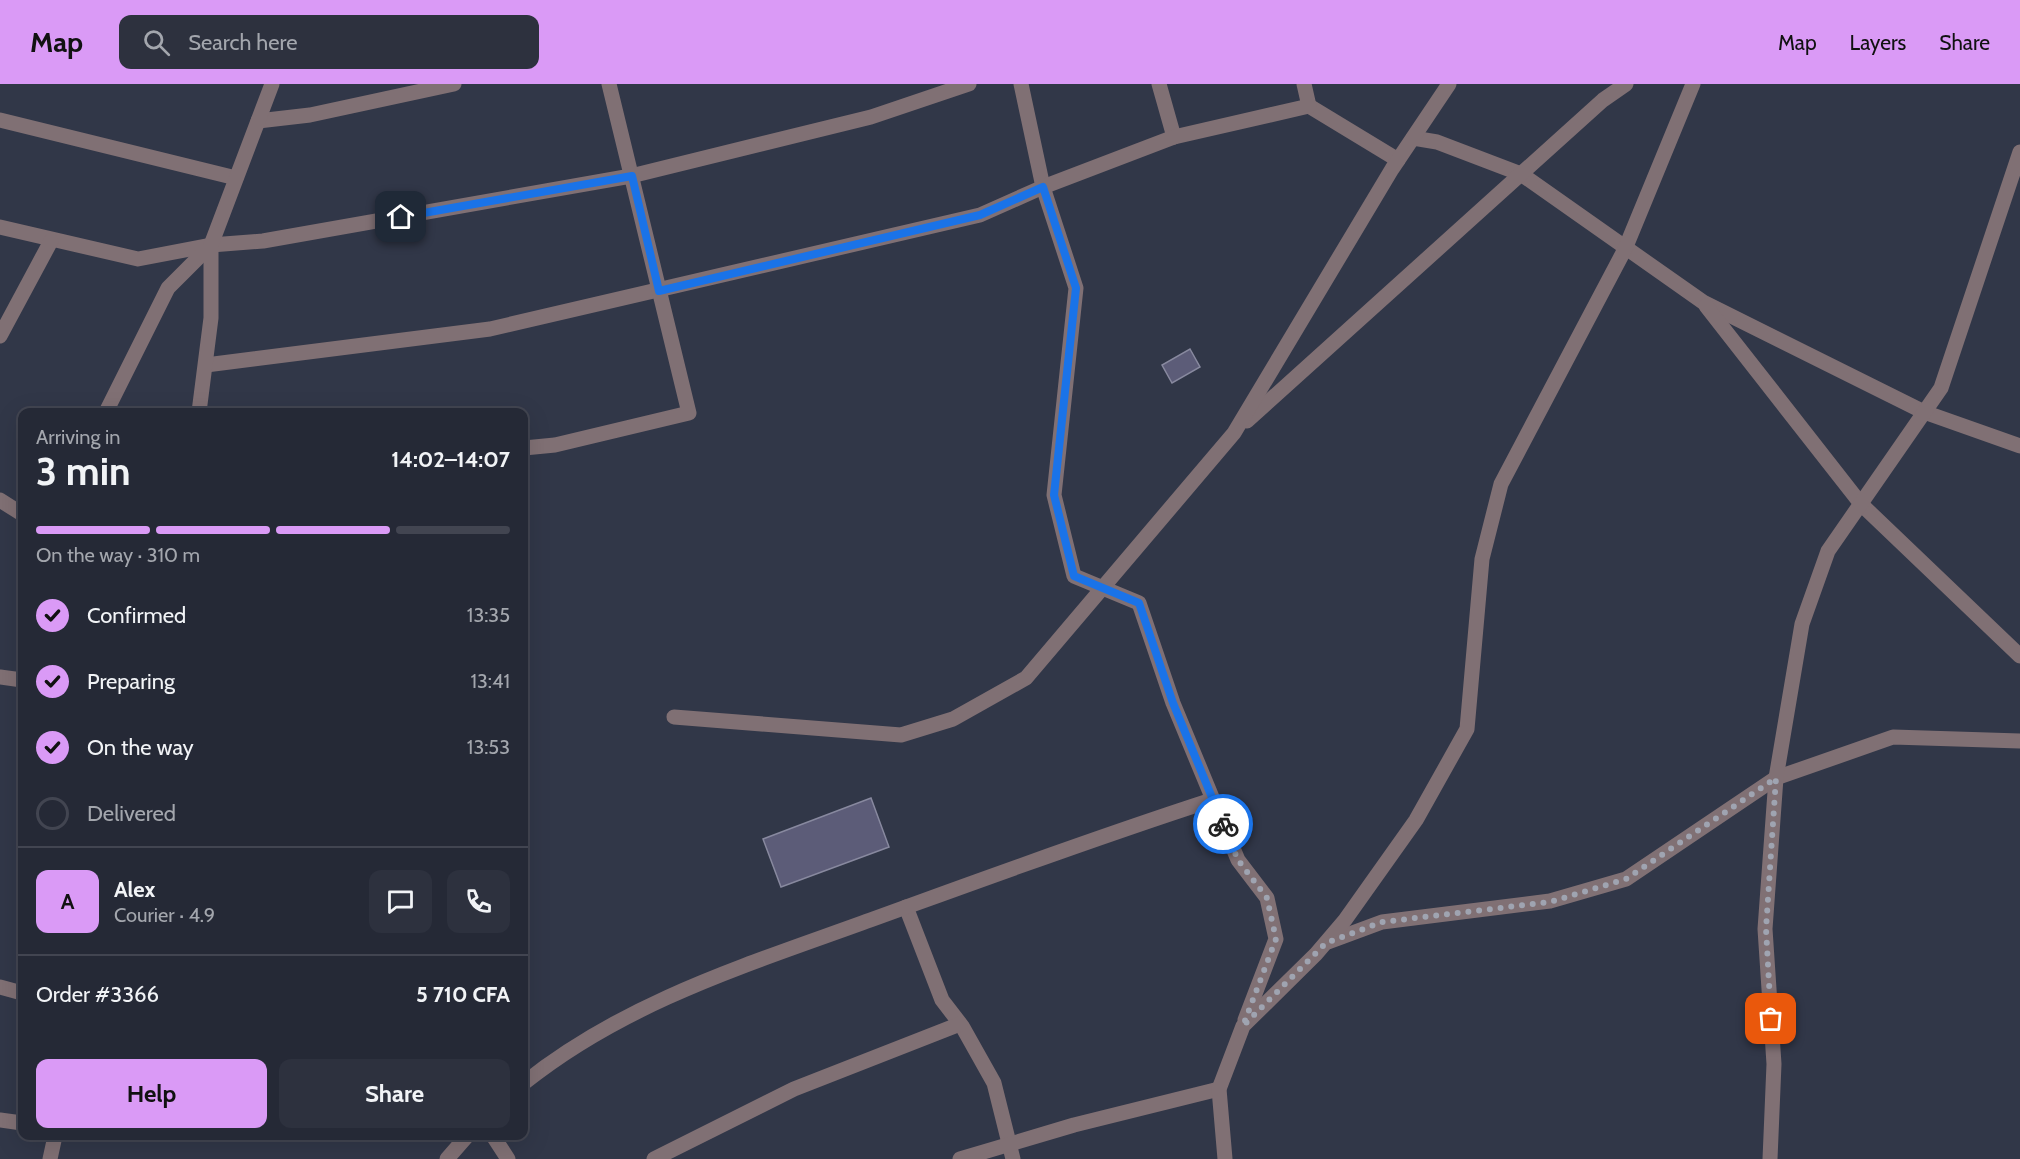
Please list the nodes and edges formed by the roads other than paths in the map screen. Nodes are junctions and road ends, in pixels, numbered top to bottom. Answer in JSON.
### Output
{"nodes":[{"id":1,"x":272,"y":84,"type":"edge"},
{"id":2,"x":454,"y":84,"type":"edge"},
{"id":3,"x":609,"y":84,"type":"edge"},
{"id":4,"x":969,"y":84,"type":"edge"},
{"id":5,"x":1021,"y":84,"type":"edge"},
{"id":6,"x":1159,"y":84,"type":"edge"},
{"id":7,"x":1305,"y":84,"type":"edge"},
{"id":8,"x":1449,"y":84,"type":"edge"},
{"id":9,"x":1626,"y":84,"type":"edge"},
{"id":10,"x":1693,"y":84,"type":"edge"},
{"id":11,"x":1309,"y":106,"type":"junction"},
{"id":12,"x":0,"y":120,"type":"edge"},
{"id":13,"x":258,"y":121,"type":"junction"},
{"id":14,"x":1174,"y":137,"type":"junction"},
{"id":15,"x":1413,"y":138,"type":"junction"},
{"id":16,"x":2020,"y":152,"type":"edge"},
{"id":17,"x":1398,"y":160,"type":"junction"},
{"id":18,"x":1521,"y":174,"type":"junction"},
{"id":19,"x":632,"y":176,"type":"junction"},
{"id":20,"x":236,"y":178,"type":"junction"},
{"id":21,"x":1043,"y":187,"type":"junction"},
{"id":22,"x":0,"y":228,"type":"edge"},
{"id":23,"x":51,"y":241,"type":"junction"},
{"id":24,"x":210,"y":245,"type":"junction"},
{"id":25,"x":1625,"y":249,"type":"junction"},
{"id":26,"x":659,"y":291,"type":"junction"},
{"id":27,"x":1703,"y":302,"type":"junction"},
{"id":28,"x":0,"y":336,"type":"edge"},
{"id":29,"x":206,"y":365,"type":"junction"},
{"id":30,"x":108,"y":408,"type":"edge"},
{"id":31,"x":200,"y":408,"type":"edge"},
{"id":32,"x":1924,"y":412,"type":"junction"},
{"id":33,"x":1234,"y":433,"type":"junction"},
{"id":34,"x":2020,"y":446,"type":"edge"},
{"id":35,"x":528,"y":448,"type":"edge"},
{"id":36,"x":0,"y":500,"type":"edge"},
{"id":37,"x":1861,"y":504,"type":"junction"},
{"id":38,"x":18,"y":511,"type":"edge"},
{"id":39,"x":1104,"y":588,"type":"junction"},
{"id":40,"x":2020,"y":656,"type":"edge"},
{"id":41,"x":0,"y":677,"type":"edge"},
{"id":42,"x":18,"y":679,"type":"edge"},
{"id":43,"x":674,"y":717,"type":"dead end"},
{"id":44,"x":2020,"y":741,"type":"edge"},
{"id":45,"x":1776,"y":778,"type":"junction"},
{"id":46,"x":1212,"y":800,"type":"junction"},
{"id":47,"x":906,"y":907,"type":"junction"},
{"id":48,"x":1326,"y":943,"type":"junction"},
{"id":49,"x":0,"y":987,"type":"edge"},
{"id":50,"x":18,"y":992,"type":"edge"},
{"id":51,"x":960,"y":1024,"type":"junction"},
{"id":52,"x":1243,"y":1026,"type":"junction"},
{"id":53,"x":528,"y":1080,"type":"edge"},
{"id":54,"x":1219,"y":1089,"type":"junction"},
{"id":55,"x":0,"y":1120,"type":"edge"},
{"id":56,"x":18,"y":1122,"type":"edge"},
{"id":57,"x":54,"y":1140,"type":"edge"},
{"id":58,"x":464,"y":1140,"type":"edge"},
{"id":59,"x":496,"y":1140,"type":"edge"},
{"id":60,"x":1012,"y":1151,"type":"edge"},
{"id":61,"x":50,"y":1159,"type":"edge"},
{"id":62,"x":447,"y":1159,"type":"edge"},
{"id":63,"x":508,"y":1159,"type":"edge"},
{"id":64,"x":654,"y":1159,"type":"edge"},
{"id":65,"x":960,"y":1159,"type":"edge"},
{"id":66,"x":1225,"y":1159,"type":"edge"},
{"id":67,"x":1770,"y":1159,"type":"edge"}],
"edges":[{"from":1,"to":13,"type":"street"},
{"from":2,"to":13,"type":"street"},
{"from":3,"to":19,"type":"street"},
{"from":4,"to":19,"type":"street"},
{"from":5,"to":21,"type":"street"},
{"from":6,"to":14,"type":"street"},
{"from":7,"to":11,"type":"street"},
{"from":8,"to":15,"type":"street"},
{"from":9,"to":18,"type":"street"},
{"from":10,"to":25,"type":"street"},
{"from":11,"to":14,"type":"street"},
{"from":11,"to":17,"type":"street"},
{"from":12,"to":20,"type":"street"},
{"from":13,"to":20,"type":"street"},
{"from":14,"to":21,"type":"street"},
{"from":15,"to":17,"type":"street"},
{"from":15,"to":18,"type":"street"},
{"from":16,"to":32,"type":"street"},
{"from":17,"to":33,"type":"street"},
{"from":18,"to":25,"type":"street"},
{"from":18,"to":33,"type":"street"},
{"from":19,"to":24,"type":"street"},
{"from":19,"to":26,"type":"street"},
{"from":20,"to":24,"type":"street"},
{"from":21,"to":26,"type":"street"},
{"from":21,"to":39,"type":"street"},
{"from":22,"to":23,"type":"street"},
{"from":23,"to":24,"type":"street"},
{"from":23,"to":28,"type":"street"},
{"from":24,"to":29,"type":"street"},
{"from":24,"to":30,"type":"street"},
{"from":25,"to":27,"type":"street"},
{"from":25,"to":48,"type":"street"},
{"from":26,"to":29,"type":"street"},
{"from":26,"to":35,"type":"street"},
{"from":27,"to":32,"type":"street"},
{"from":27,"to":37,"type":"street"},
{"from":29,"to":31,"type":"street"},
{"from":32,"to":34,"type":"street"},
{"from":32,"to":37,"type":"street"},
{"from":33,"to":39,"type":"street"},
{"from":36,"to":38,"type":"street"},
{"from":37,"to":40,"type":"street"},
{"from":37,"to":45,"type":"street"},
{"from":39,"to":43,"type":"street"},
{"from":39,"to":46,"type":"street"},
{"from":41,"to":42,"type":"street"},
{"from":44,"to":45,"type":"street"},
{"from":45,"to":48,"type":"street"},
{"from":45,"to":67,"type":"street"},
{"from":46,"to":47,"type":"street"},
{"from":46,"to":52,"type":"street"},
{"from":47,"to":51,"type":"street"},
{"from":47,"to":53,"type":"street"},
{"from":48,"to":52,"type":"street"},
{"from":49,"to":50,"type":"street"},
{"from":51,"to":60,"type":"street"},
{"from":51,"to":64,"type":"street"},
{"from":52,"to":54,"type":"street"},
{"from":54,"to":60,"type":"street"},
{"from":54,"to":66,"type":"street"},
{"from":55,"to":56,"type":"street"},
{"from":57,"to":61,"type":"street"},
{"from":58,"to":62,"type":"street"},
{"from":59,"to":63,"type":"street"},
{"from":60,"to":65,"type":"street"}]}
